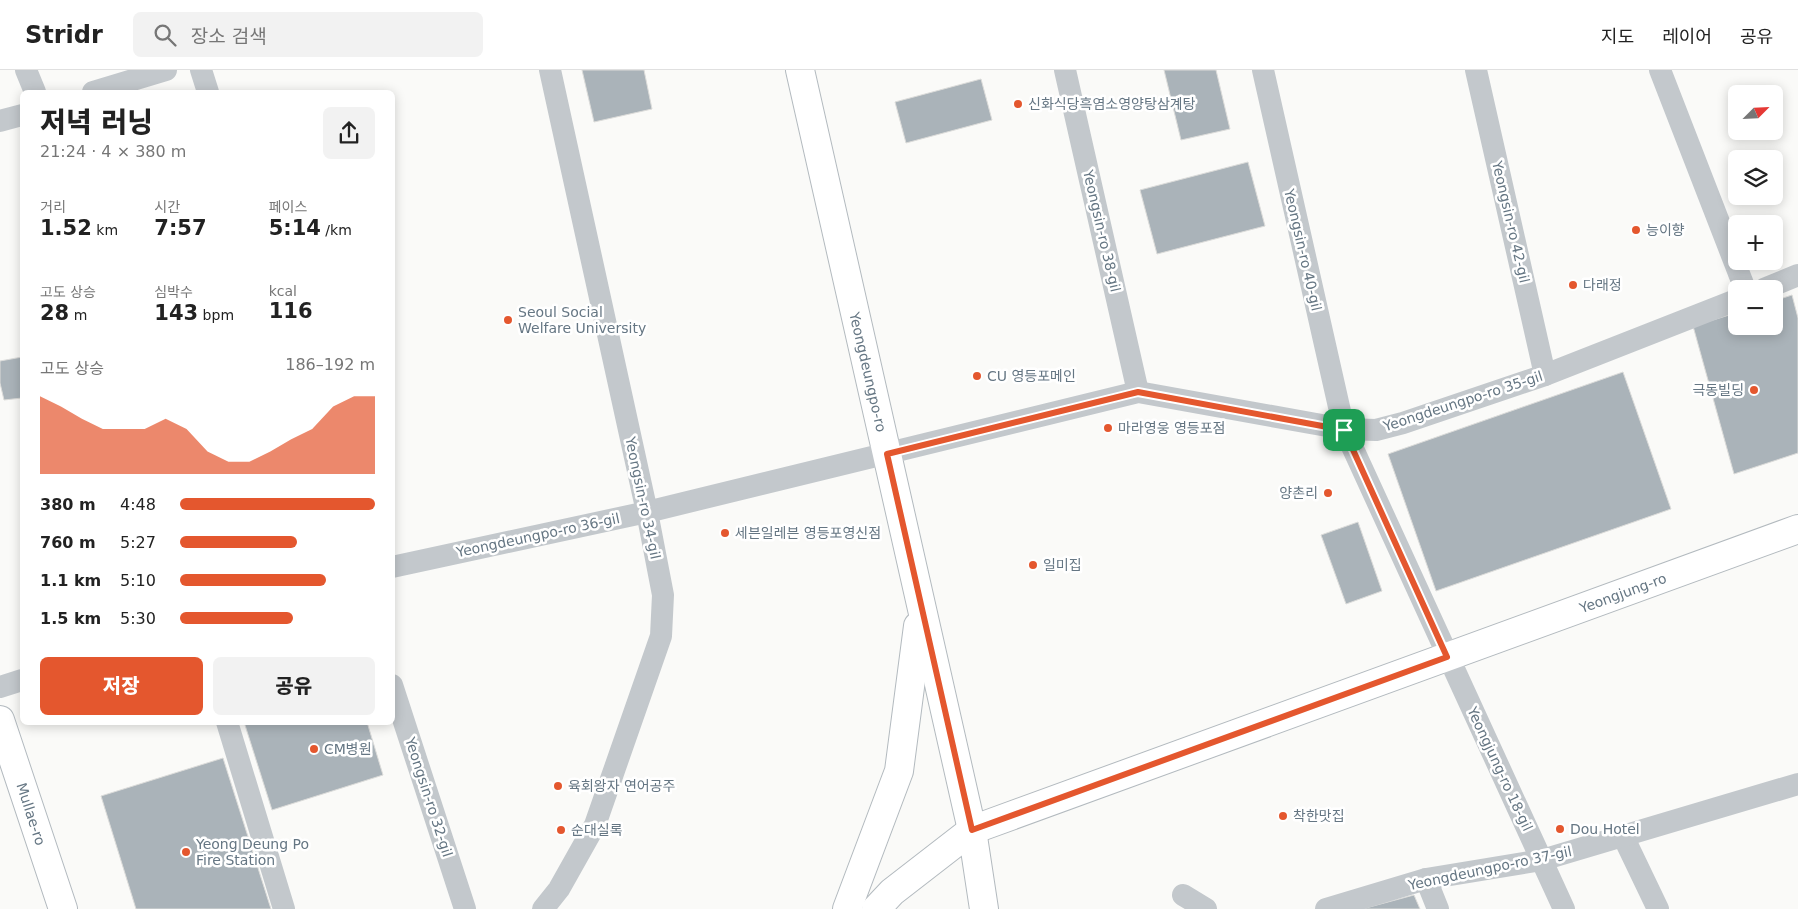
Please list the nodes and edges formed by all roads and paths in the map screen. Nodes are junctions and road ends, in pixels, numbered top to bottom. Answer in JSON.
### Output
{"nodes":[{"id":1,"x":26,"y":70,"type":"edge"},
{"id":2,"x":166,"y":70,"type":"edge"},
{"id":3,"x":201,"y":70,"type":"edge"},
{"id":4,"x":550,"y":70,"type":"edge"},
{"id":5,"x":800,"y":70,"type":"edge"},
{"id":6,"x":1065,"y":70,"type":"edge"},
{"id":7,"x":1263,"y":70,"type":"edge"},
{"id":8,"x":1476,"y":70,"type":"edge"},
{"id":9,"x":1660,"y":70,"type":"edge"},
{"id":10,"x":34,"y":90,"type":"edge"},
{"id":11,"x":100,"y":90,"type":"edge"},
{"id":12,"x":207,"y":90,"type":"edge"},
{"id":13,"x":20,"y":115,"type":"edge"},
{"id":14,"x":0,"y":121,"type":"edge"},
{"id":15,"x":1798,"y":275,"type":"edge"},
{"id":16,"x":1741,"y":280,"type":"edge"},
{"id":17,"x":1783,"y":281,"type":"edge"},
{"id":18,"x":1728,"y":303,"type":"edge"},
{"id":19,"x":1545,"y":374,"type":"junction"},
{"id":20,"x":1138,"y":392,"type":"junction"},
{"id":21,"x":1344,"y":430,"type":"junction"},
{"id":22,"x":887,"y":454,"type":"junction"},
{"id":23,"x":647,"y":512,"type":"junction"},
{"id":24,"x":1798,"y":529,"type":"edge"},
{"id":25,"x":395,"y":566,"type":"edge"},
{"id":26,"x":920,"y":610,"type":"junction"},
{"id":27,"x":1447,"y":657,"type":"junction"},
{"id":28,"x":20,"y":681,"type":"edge"},
{"id":29,"x":0,"y":687,"type":"edge"},
{"id":30,"x":395,"y":694,"type":"edge"},
{"id":31,"x":0,"y":720,"type":"edge"},
{"id":32,"x":228,"y":725,"type":"edge"},
{"id":33,"x":1798,"y":784,"type":"edge"},
{"id":34,"x":972,"y":830,"type":"junction"},
{"id":35,"x":1623,"y":836,"type":"junction"},
{"id":36,"x":1542,"y":860,"type":"junction"},
{"id":37,"x":1426,"y":879,"type":"junction"},
{"id":38,"x":1183,"y":895,"type":"dead end"},
{"id":39,"x":63,"y":909,"type":"edge"},
{"id":40,"x":284,"y":909,"type":"edge"},
{"id":41,"x":465,"y":909,"type":"edge"},
{"id":42,"x":544,"y":909,"type":"edge"},
{"id":43,"x":847,"y":909,"type":"edge"},
{"id":44,"x":876,"y":909,"type":"edge"},
{"id":45,"x":984,"y":909,"type":"edge"},
{"id":46,"x":1206,"y":909,"type":"edge"},
{"id":47,"x":1326,"y":909,"type":"edge"},
{"id":48,"x":1438,"y":909,"type":"edge"},
{"id":49,"x":1564,"y":909,"type":"edge"},
{"id":50,"x":1658,"y":909,"type":"edge"}],
"edges":[{"from":1,"to":10,"type":"street"},
{"from":2,"to":11,"type":"street"},
{"from":3,"to":12,"type":"street"},
{"from":4,"to":23,"type":"street","name":"Yeongsin-ro 34-gil"},
{"from":5,"to":22,"type":"main road","name":"Yeongdeungpo-ro"},
{"from":6,"to":20,"type":"street","name":"Yeongsin-ro 38-gil"},
{"from":7,"to":21,"type":"street","name":"Yeongsin-ro 40-gil"},
{"from":8,"to":19,"type":"street","name":"Yeongsin-ro 42-gil"},
{"from":9,"to":16,"type":"street"},
{"from":13,"to":14,"type":"street"},
{"from":15,"to":17,"type":"street"},
{"from":18,"to":19,"type":"street","name":"Yeongdeungpo-ro 35-gil"},
{"from":19,"to":21,"type":"street","name":"Yeongdeungpo-ro 35-gil"},
{"from":20,"to":21,"type":"street","name":"Yeongdeungpo-ro 35-gil"},
{"from":20,"to":22,"type":"street","name":"Yeongdeungpo-ro 35-gil"},
{"from":21,"to":27,"type":"street"},
{"from":22,"to":23,"type":"street","name":"Yeongdeungpo-ro 36-gil"},
{"from":22,"to":26,"type":"main road","name":"Yeongdeungpo-ro"},
{"from":23,"to":25,"type":"street","name":"Yeongdeungpo-ro 36-gil"},
{"from":23,"to":42,"type":"street","name":"Yeongsin-ro 34-gil"},
{"from":24,"to":27,"type":"main road","name":"Yeongjung-ro"},
{"from":26,"to":34,"type":"main road","name":"Yeongdeungpo-ro"},
{"from":26,"to":43,"type":"main road"},
{"from":27,"to":34,"type":"main road","name":"Yeongjung-ro"},
{"from":27,"to":36,"type":"street","name":"Yeongjung-ro 18-gil"},
{"from":28,"to":29,"type":"street"},
{"from":30,"to":41,"type":"street","name":"Yeongsin-ro 32-gil"},
{"from":31,"to":39,"type":"main road","name":"Mullae-ro"},
{"from":32,"to":40,"type":"street"},
{"from":33,"to":35,"type":"street","name":"Yeongdeungpo-ro 37-gil"},
{"from":34,"to":44,"type":"main road","name":"Yeongjung-ro"},
{"from":34,"to":45,"type":"main road","name":"Yeongdeungpo-ro"},
{"from":35,"to":36,"type":"street","name":"Yeongdeungpo-ro 37-gil"},
{"from":35,"to":50,"type":"street"},
{"from":36,"to":37,"type":"street","name":"Yeongdeungpo-ro 37-gil"},
{"from":36,"to":49,"type":"street","name":"Yeongjung-ro 18-gil"},
{"from":37,"to":47,"type":"street","name":"Yeongdeungpo-ro 37-gil"},
{"from":37,"to":48,"type":"street"},
{"from":38,"to":46,"type":"street"}]}
